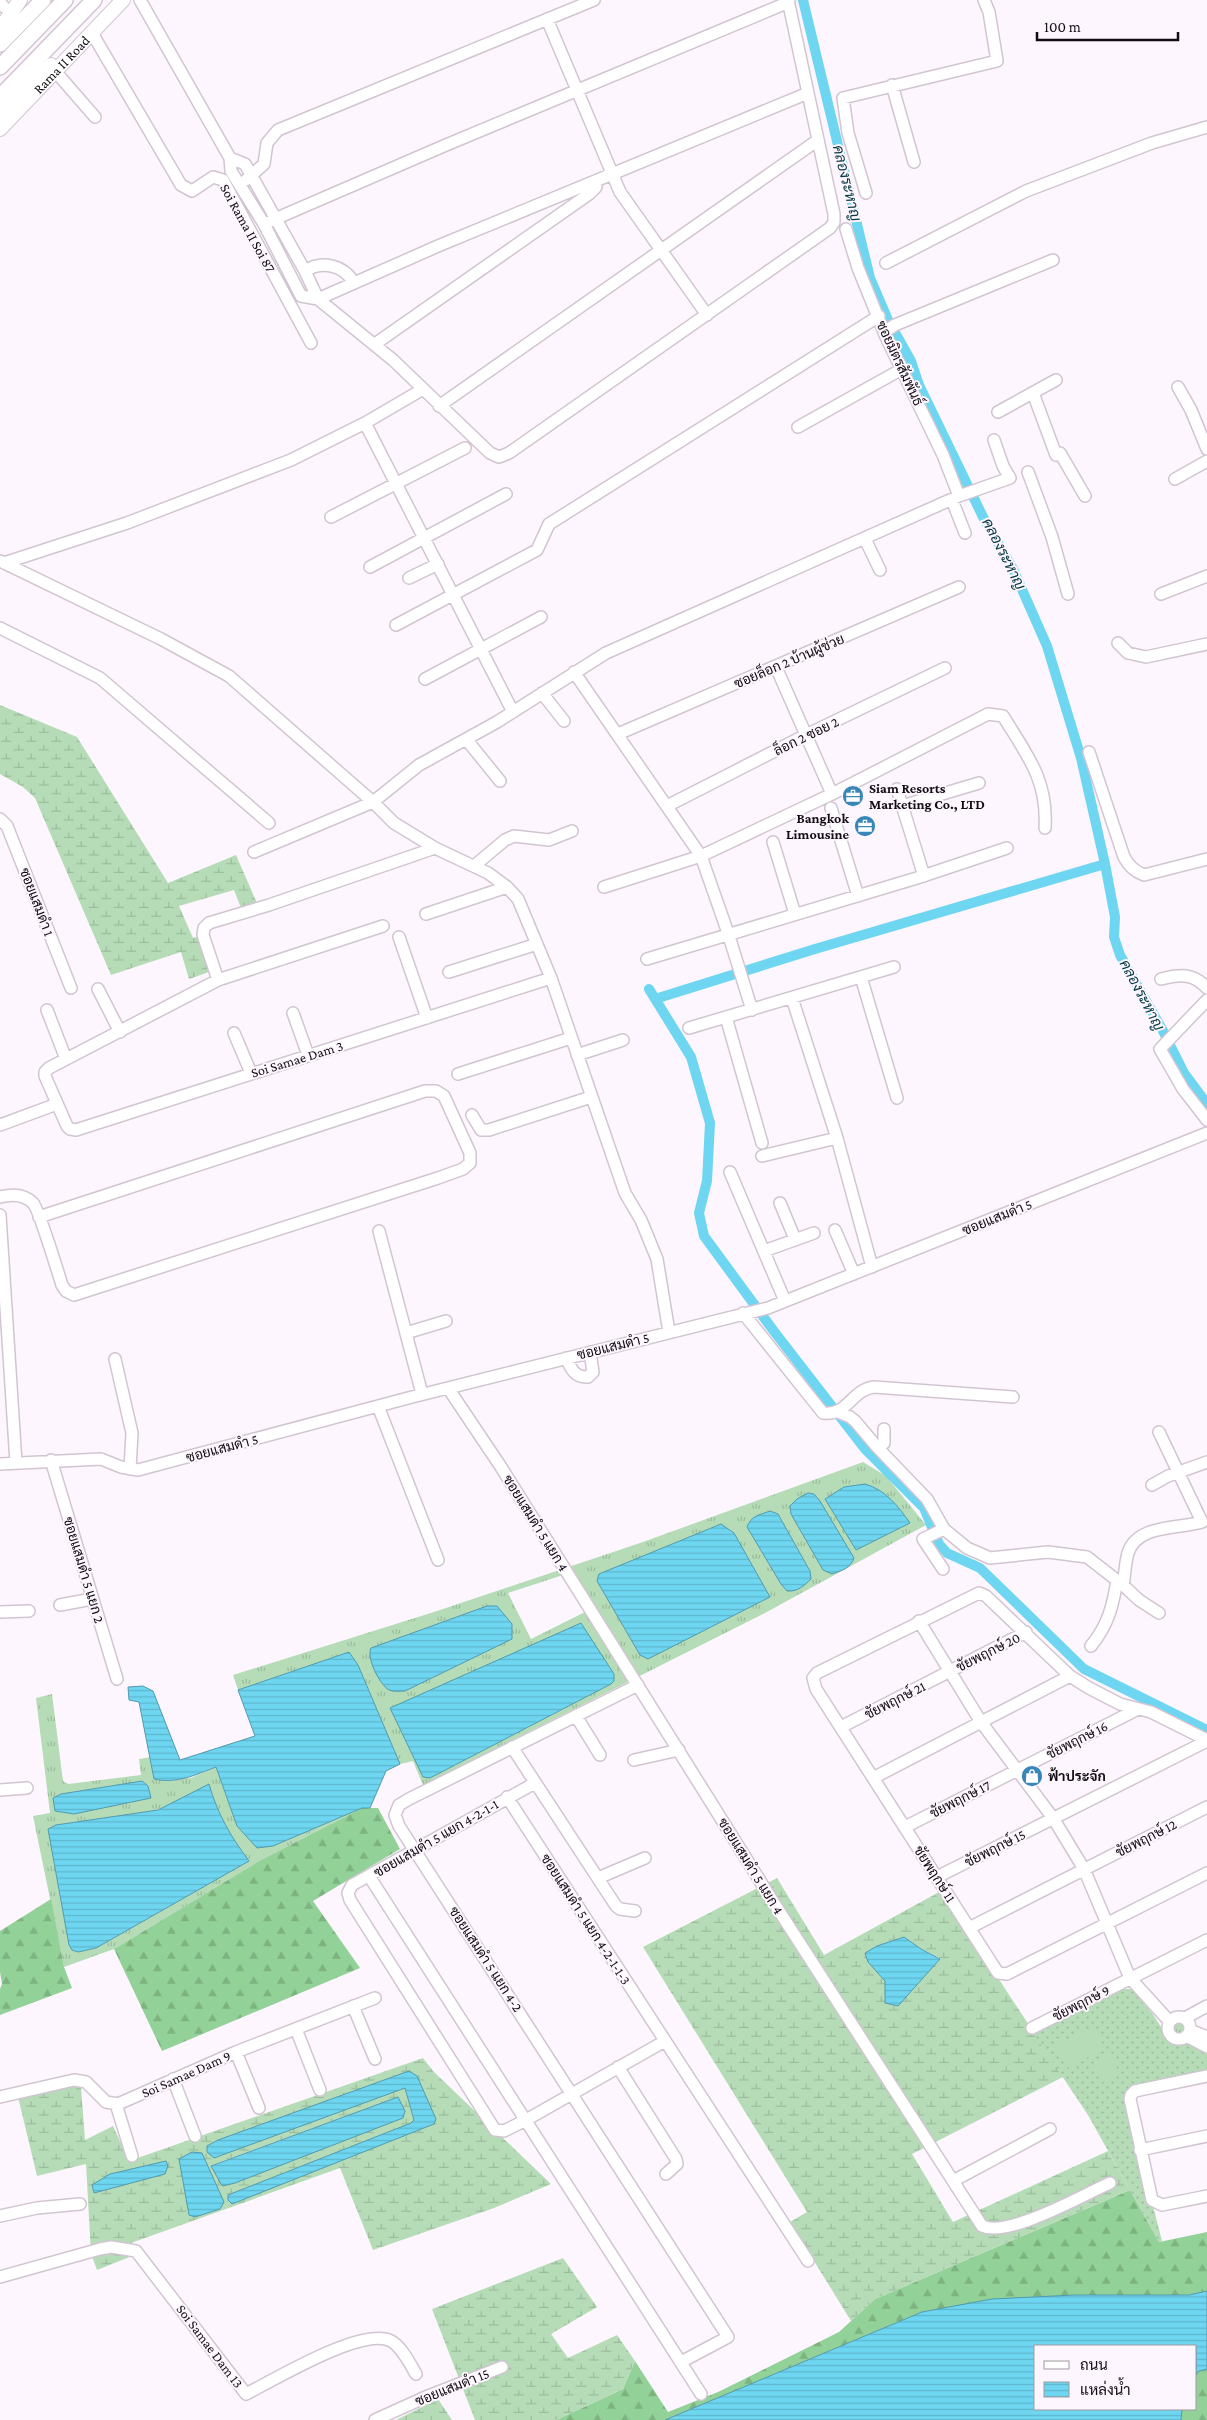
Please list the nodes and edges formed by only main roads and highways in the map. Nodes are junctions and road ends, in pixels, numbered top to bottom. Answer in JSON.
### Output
{"nodes":[{"id":1,"x":20,"y":0,"type":"edge"},
{"id":2,"x":43,"y":0,"type":"edge"},
{"id":3,"x":65,"y":0,"type":"edge"},
{"id":4,"x":88,"y":0,"type":"edge"},
{"id":5,"x":94,"y":0,"type":"edge"},
{"id":6,"x":123,"y":0,"type":"edge"},
{"id":7,"x":0,"y":29,"type":"edge"},
{"id":8,"x":90,"y":34,"type":"junction"},
{"id":9,"x":0,"y":44,"type":"edge"},
{"id":10,"x":0,"y":67,"type":"edge"},
{"id":11,"x":0,"y":92,"type":"edge"},
{"id":12,"x":0,"y":97,"type":"edge"},
{"id":13,"x":0,"y":113,"type":"edge"},
{"id":14,"x":0,"y":129,"type":"edge"}],
"edges":[{"from":1,"to":7,"type":"main road"},
{"from":2,"to":9,"type":"highway"},
{"from":3,"to":10,"type":"highway"},
{"from":4,"to":11,"type":"highway","name":"Rama II Road"},
{"from":5,"to":12,"type":"highway"},
{"from":6,"to":8,"type":"main road","name":"Rama II Road"},
{"from":8,"to":13,"type":"main road"},
{"from":8,"to":14,"type":"main road","name":"Rama II Road"}]}
